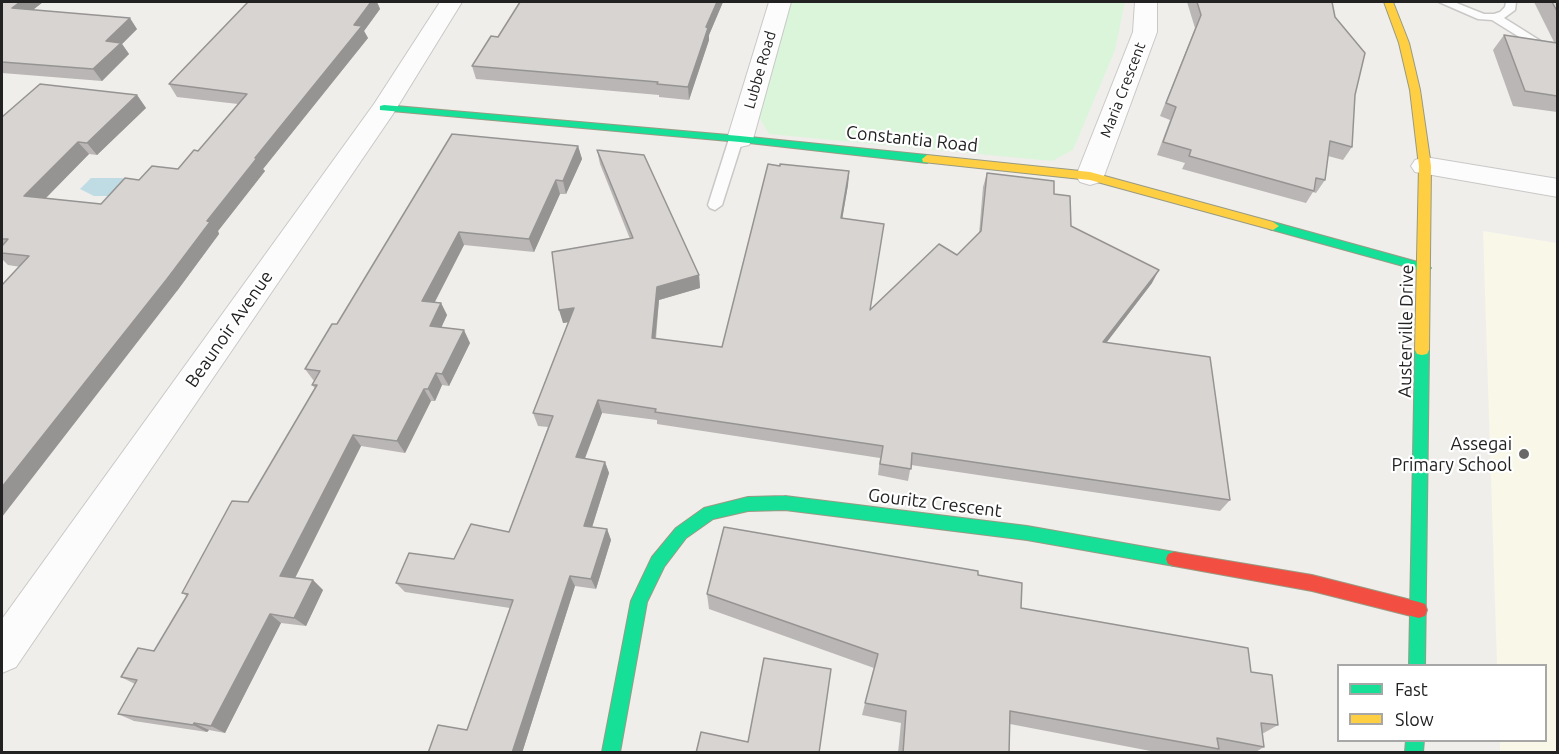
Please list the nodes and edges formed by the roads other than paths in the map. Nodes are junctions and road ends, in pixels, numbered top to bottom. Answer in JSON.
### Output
{"nodes":[{"id":1,"x":451,"y":2,"type":"edge"},
{"id":2,"x":780,"y":2,"type":"edge"},
{"id":3,"x":1146,"y":2,"type":"edge"},
{"id":4,"x":1388,"y":2,"type":"edge"},
{"id":5,"x":1445,"y":2,"type":"edge"},
{"id":6,"x":1511,"y":2,"type":"edge"},
{"id":7,"x":1494,"y":17,"type":"junction"},
{"id":8,"x":1549,"y":50,"type":"edge"},
{"id":9,"x":384,"y":108,"type":"junction"},
{"id":10,"x":738,"y":139,"type":"junction"},
{"id":11,"x":1425,"y":166,"type":"junction"},
{"id":12,"x":1090,"y":176,"type":"junction"},
{"id":13,"x":1557,"y":188,"type":"edge"},
{"id":14,"x":715,"y":205,"type":"dead end"},
{"id":15,"x":1425,"y":268,"type":"junction"},
{"id":16,"x":1419,"y":610,"type":"junction"},
{"id":17,"x":2,"y":654,"type":"edge"},
{"id":18,"x":1417,"y":664,"type":"edge"},
{"id":19,"x":611,"y":753,"type":"edge"}],
"edges":[{"from":1,"to":9,"type":"street","name":"Beaunoir Avenue"},
{"from":2,"to":10,"type":"street","name":"Lubbe Road"},
{"from":3,"to":12,"type":"street","name":"Maria Crescent"},
{"from":4,"to":11,"type":"street","name":"Austerville Drive"},
{"from":5,"to":7,"type":"lane"},
{"from":6,"to":7,"type":"lane"},
{"from":7,"to":8,"type":"lane"},
{"from":9,"to":10,"type":"street","name":"Constantia Road"},
{"from":9,"to":17,"type":"street","name":"Beaunoir Avenue"},
{"from":10,"to":12,"type":"street","name":"Constantia Road"},
{"from":10,"to":14,"type":"lane"},
{"from":11,"to":13,"type":"street"},
{"from":11,"to":15,"type":"street","name":"Austerville Drive"},
{"from":12,"to":15,"type":"street","name":"Constantia Road"},
{"from":15,"to":16,"type":"street","name":"Austerville Drive"},
{"from":16,"to":18,"type":"street","name":"Austerville Drive"},
{"from":16,"to":19,"type":"street","name":"Gouritz Crescent"}]}
